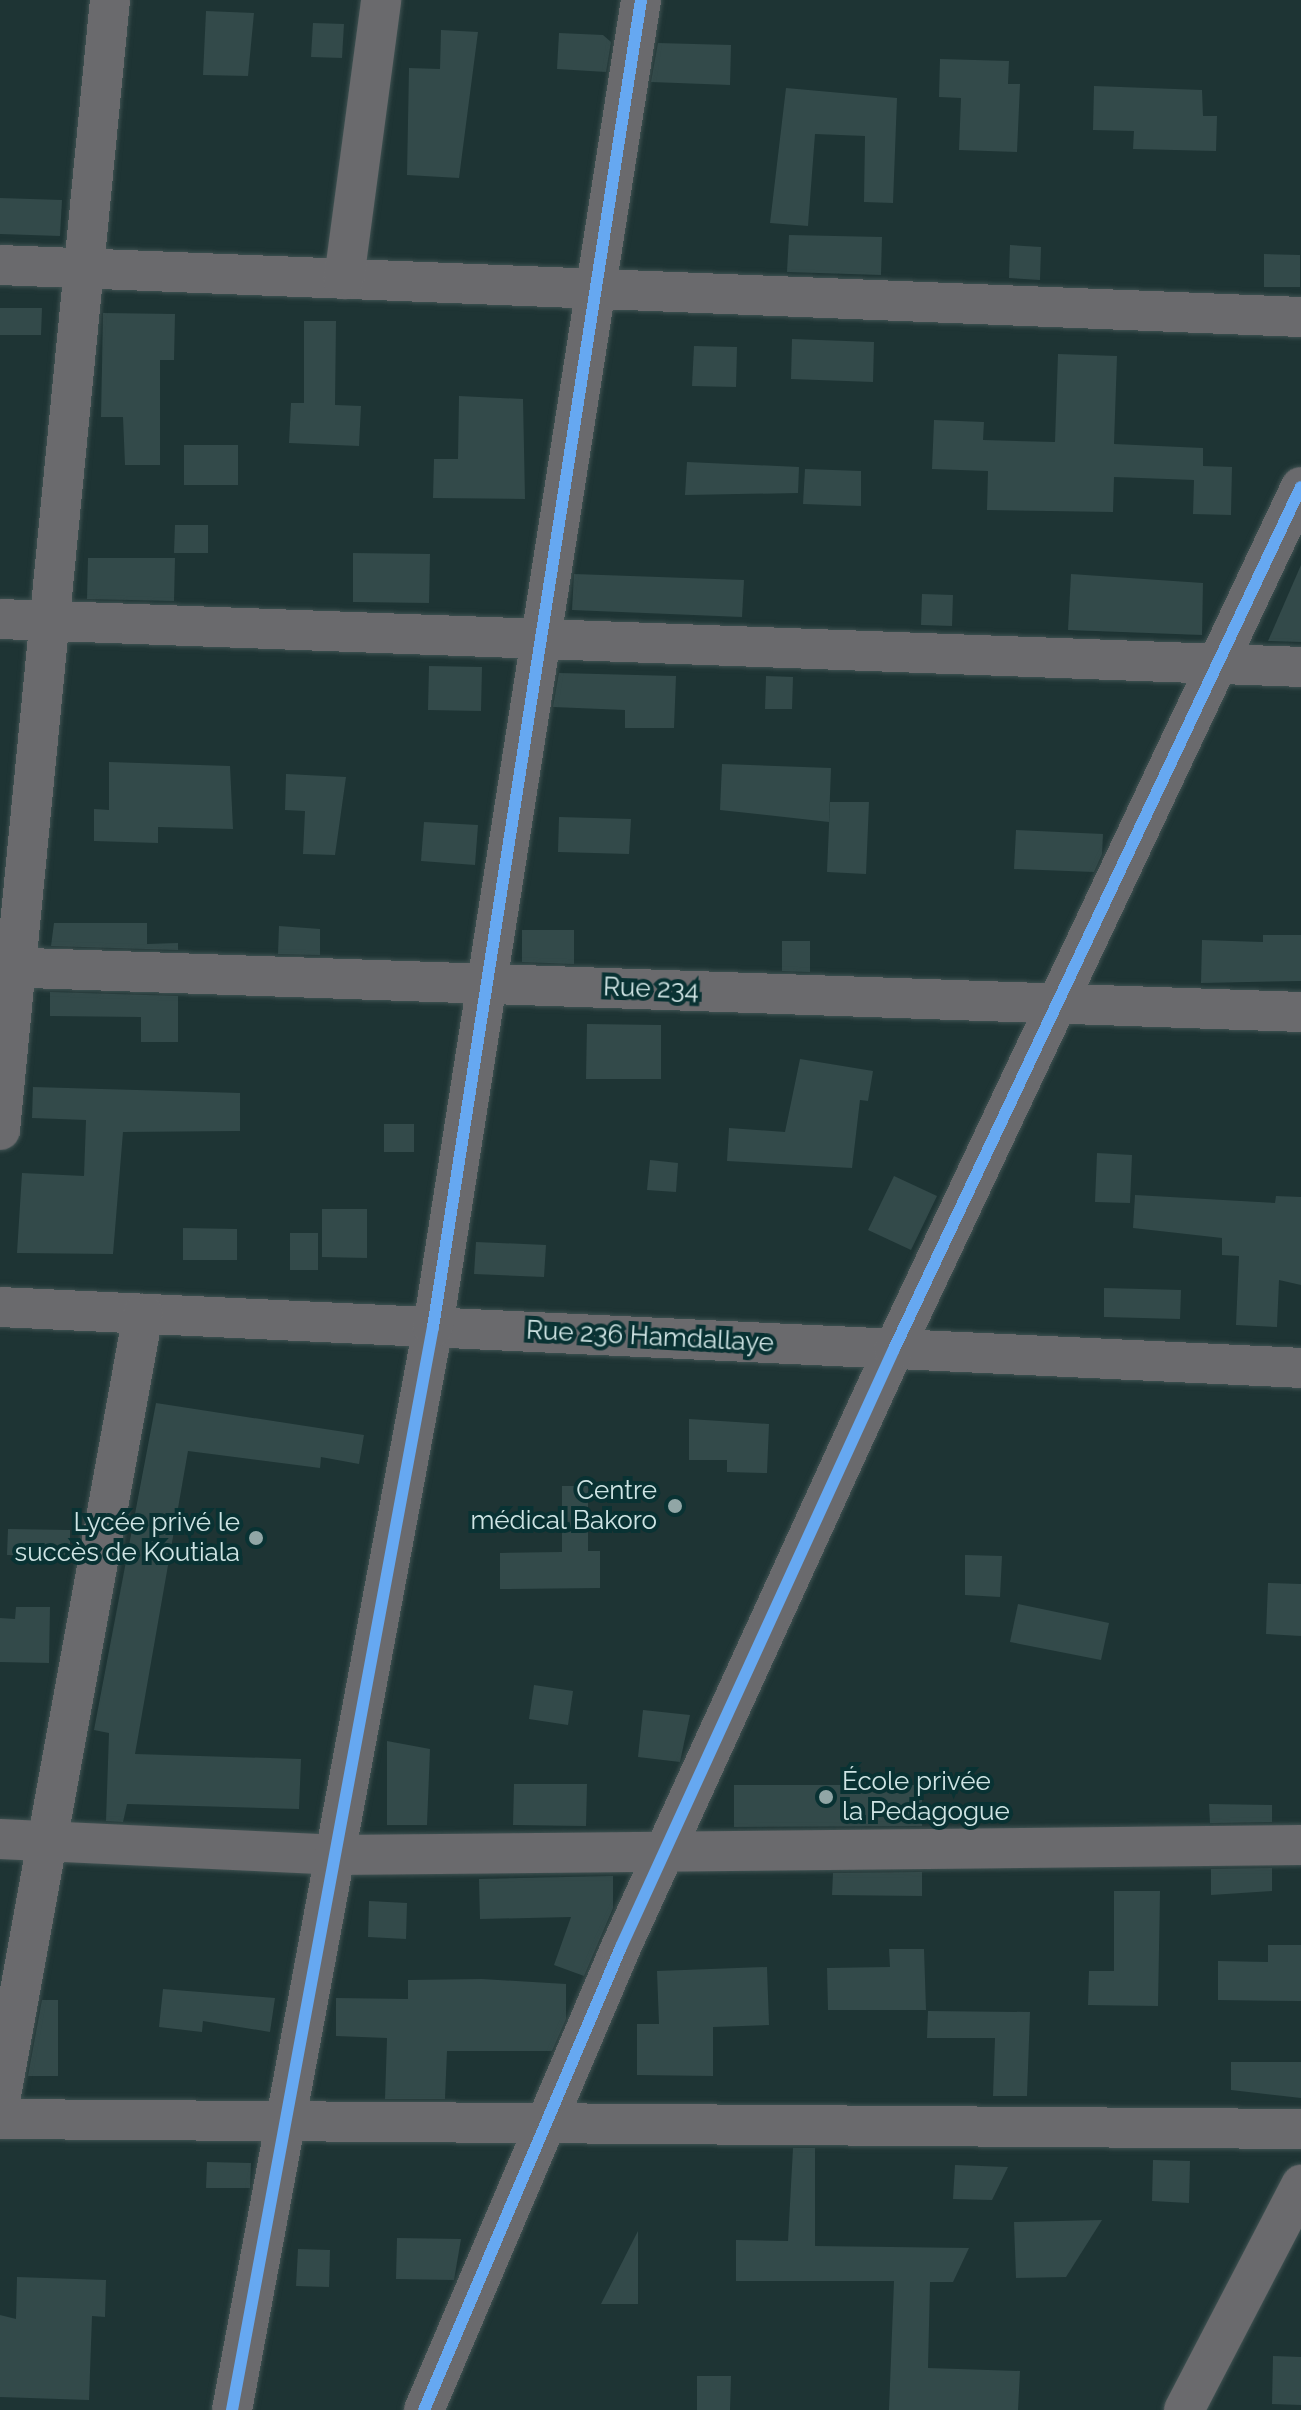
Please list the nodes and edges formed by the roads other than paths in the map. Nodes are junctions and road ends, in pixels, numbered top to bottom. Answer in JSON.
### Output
{"nodes":[{"id":1,"x":110,"y":0,"type":"edge"},
{"id":2,"x":381,"y":0,"type":"edge"},
{"id":3,"x":641,"y":0,"type":"edge"},
{"id":4,"x":0,"y":265,"type":"edge"},
{"id":5,"x":85,"y":269,"type":"junction"},
{"id":6,"x":344,"y":279,"type":"junction"},
{"id":7,"x":599,"y":289,"type":"junction"},
{"id":8,"x":1301,"y":317,"type":"edge"},
{"id":9,"x":1301,"y":487,"type":"edge"},
{"id":10,"x":0,"y":619,"type":"edge"},
{"id":11,"x":53,"y":621,"type":"junction"},
{"id":12,"x":537,"y":639,"type":"junction"},
{"id":13,"x":1219,"y":664,"type":"junction"},
{"id":14,"x":1301,"y":667,"type":"edge"},
{"id":15,"x":8,"y":967,"type":"edge"},
{"id":16,"x":485,"y":984,"type":"junction"},
{"id":17,"x":1061,"y":1004,"type":"junction"},
{"id":18,"x":1301,"y":1012,"type":"edge"},
{"id":19,"x":0,"y":1130,"type":"edge"},
{"id":20,"x":0,"y":1307,"type":"edge"},
{"id":21,"x":143,"y":1314,"type":"junction"},
{"id":22,"x":433,"y":1327,"type":"junction"},
{"id":23,"x":894,"y":1349,"type":"junction"},
{"id":24,"x":1301,"y":1368,"type":"edge"},
{"id":25,"x":0,"y":1839,"type":"edge"},
{"id":26,"x":47,"y":1841,"type":"junction"},
{"id":27,"x":1301,"y":1845,"type":"edge"},
{"id":28,"x":669,"y":1853,"type":"junction"},
{"id":29,"x":335,"y":1855,"type":"junction"},
{"id":30,"x":0,"y":2101,"type":"edge"},
{"id":31,"x":0,"y":2119,"type":"edge"},
{"id":32,"x":287,"y":2122,"type":"junction"},
{"id":33,"x":550,"y":2123,"type":"junction"},
{"id":34,"x":1301,"y":2129,"type":"edge"},
{"id":35,"x":1301,"y":2185,"type":"edge"},
{"id":36,"x":232,"y":2410,"type":"edge"},
{"id":37,"x":424,"y":2410,"type":"edge"},
{"id":38,"x":1184,"y":2410,"type":"edge"}],
"edges":[{"from":1,"to":5,"type":"street"},
{"from":2,"to":6,"type":"street"},
{"from":3,"to":7,"type":"street"},
{"from":4,"to":5,"type":"street"},
{"from":5,"to":6,"type":"street"},
{"from":5,"to":11,"type":"street"},
{"from":6,"to":7,"type":"street"},
{"from":7,"to":8,"type":"street"},
{"from":7,"to":12,"type":"street"},
{"from":9,"to":13,"type":"street"},
{"from":10,"to":11,"type":"street"},
{"from":11,"to":12,"type":"street"},
{"from":11,"to":15,"type":"street"},
{"from":12,"to":13,"type":"street"},
{"from":12,"to":16,"type":"street"},
{"from":13,"to":14,"type":"street"},
{"from":13,"to":17,"type":"street"},
{"from":15,"to":16,"type":"street","name":"Rue 234"},
{"from":15,"to":19,"type":"street"},
{"from":16,"to":17,"type":"street","name":"Rue 234"},
{"from":16,"to":22,"type":"street"},
{"from":17,"to":18,"type":"street","name":"Rue 234"},
{"from":17,"to":23,"type":"street"},
{"from":20,"to":21,"type":"street","name":"Rue 236 Hamdallaye"},
{"from":21,"to":22,"type":"street","name":"Rue 236 Hamdallaye"},
{"from":21,"to":26,"type":"street"},
{"from":22,"to":23,"type":"street","name":"Rue 236 Hamdallaye"},
{"from":22,"to":29,"type":"street"},
{"from":23,"to":24,"type":"street","name":"Rue 236 Hamdallaye"},
{"from":23,"to":28,"type":"street"},
{"from":25,"to":26,"type":"street"},
{"from":26,"to":29,"type":"street"},
{"from":26,"to":30,"type":"street"},
{"from":27,"to":28,"type":"street"},
{"from":28,"to":29,"type":"street"},
{"from":28,"to":33,"type":"street"},
{"from":29,"to":32,"type":"street"},
{"from":31,"to":32,"type":"street"},
{"from":32,"to":33,"type":"street"},
{"from":32,"to":36,"type":"street"},
{"from":33,"to":34,"type":"street"},
{"from":33,"to":37,"type":"street"},
{"from":35,"to":38,"type":"street"}]}
